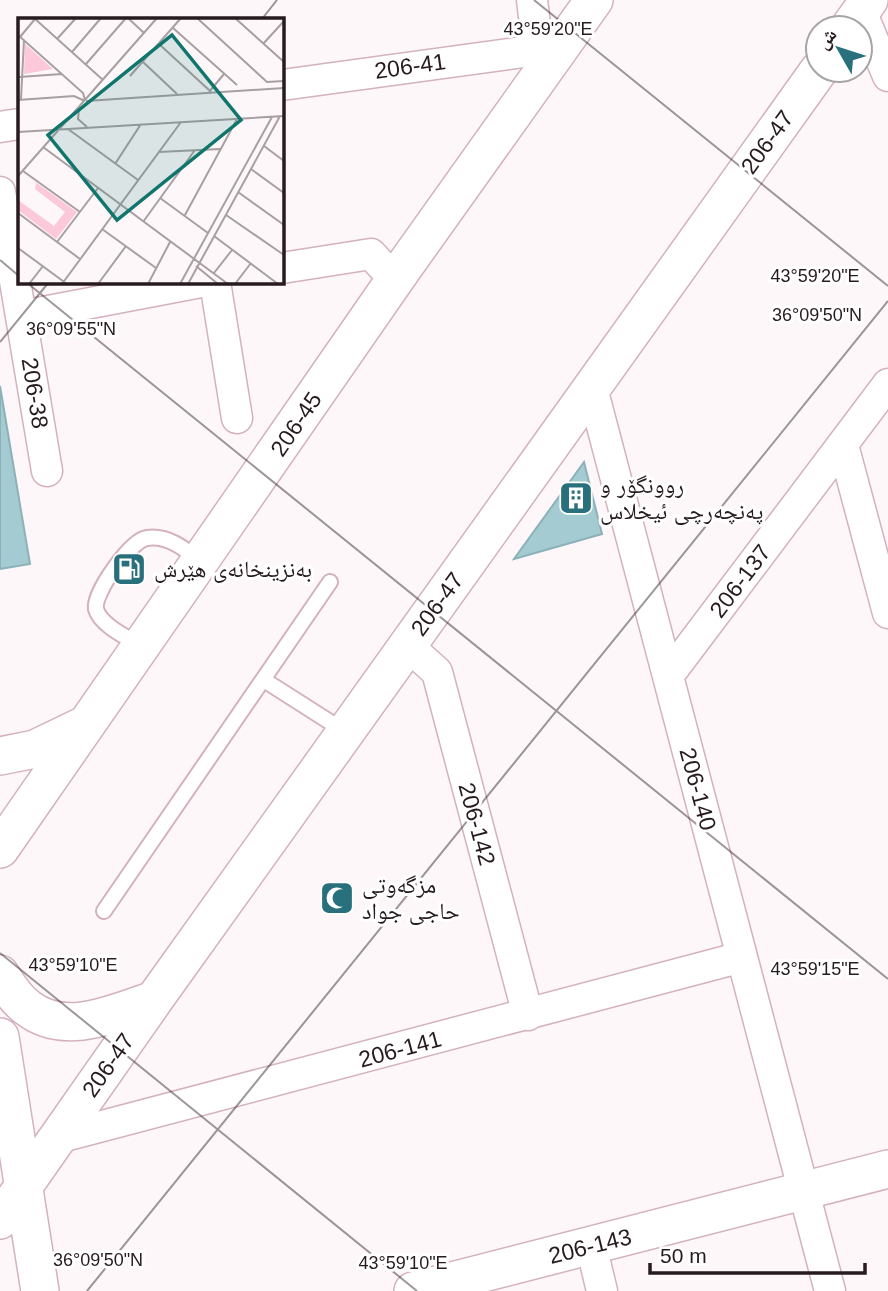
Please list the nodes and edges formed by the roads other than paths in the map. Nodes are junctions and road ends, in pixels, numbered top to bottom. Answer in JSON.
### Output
{"nodes":[{"id":1,"x":532,"y":0,"type":"edge"},
{"id":2,"x":594,"y":0,"type":"edge"},
{"id":3,"x":860,"y":13,"type":"edge"},
{"id":4,"x":544,"y":56,"type":"junction"},
{"id":5,"x":888,"y":76,"type":"edge"},
{"id":6,"x":809,"y":84,"type":"edge"},
{"id":7,"x":284,"y":85,"type":"edge"},
{"id":8,"x":18,"y":124,"type":"edge"},
{"id":9,"x":0,"y":127,"type":"edge"},
{"id":10,"x":0,"y":192,"type":"edge"},
{"id":11,"x":386,"y":262,"type":"junction"},
{"id":12,"x":284,"y":268,"type":"edge"},
{"id":13,"x":190,"y":284,"type":"edge"},
{"id":14,"x":215,"y":284,"type":"edge"},
{"id":15,"x":22,"y":316,"type":"junction"},
{"id":16,"x":888,"y":384,"type":"edge"},
{"id":17,"x":592,"y":388,"type":"junction"},
{"id":18,"x":237,"y":418,"type":"dead end"},
{"id":19,"x":843,"y":445,"type":"junction"},
{"id":20,"x":47,"y":471,"type":"dead end"},
{"id":21,"x":201,"y":562,"type":"junction"},
{"id":22,"x":330,"y":582,"type":"dead end"},
{"id":23,"x":888,"y":613,"type":"edge"},
{"id":24,"x":408,"y":645,"type":"junction"},
{"id":25,"x":142,"y":647,"type":"junction"},
{"id":26,"x":668,"y":676,"type":"junction"},
{"id":27,"x":264,"y":680,"type":"junction"},
{"id":28,"x":91,"y":722,"type":"junction"},
{"id":29,"x":345,"y":732,"type":"junction"},
{"id":30,"x":0,"y":756,"type":"edge"},
{"id":31,"x":0,"y":849,"type":"edge"},
{"id":32,"x":104,"y":911,"type":"dead end"},
{"id":33,"x":742,"y":957,"type":"junction"},
{"id":34,"x":0,"y":974,"type":"edge"},
{"id":35,"x":154,"y":1000,"type":"junction"},
{"id":36,"x":528,"y":1015,"type":"junction"},
{"id":37,"x":0,"y":1037,"type":"edge"},
{"id":38,"x":57,"y":1138,"type":"junction"},
{"id":39,"x":888,"y":1169,"type":"edge"},
{"id":40,"x":26,"y":1184,"type":"junction"},
{"id":41,"x":803,"y":1191,"type":"junction"},
{"id":42,"x":0,"y":1220,"type":"edge"},
{"id":43,"x":591,"y":1245,"type":"junction"},
{"id":44,"x":40,"y":1291,"type":"edge"},
{"id":45,"x":413,"y":1291,"type":"edge"},
{"id":46,"x":602,"y":1291,"type":"edge"},
{"id":47,"x":830,"y":1291,"type":"edge"}],
"edges":[{"from":1,"to":4,"type":"street"},
{"from":2,"to":4,"type":"street","name":"206-45"},
{"from":3,"to":5,"type":"street"},
{"from":4,"to":7,"type":"street","name":"206-41"},
{"from":4,"to":11,"type":"street","name":"206-45"},
{"from":6,"to":17,"type":"street","name":"206-47"},
{"from":8,"to":9,"type":"street"},
{"from":10,"to":15,"type":"street","name":"206-38"},
{"from":11,"to":12,"type":"street"},
{"from":11,"to":21,"type":"street","name":"206-45"},
{"from":13,"to":15,"type":"street"},
{"from":14,"to":18,"type":"street"},
{"from":15,"to":20,"type":"street","name":"206-38"},
{"from":16,"to":19,"type":"street","name":"206-137"},
{"from":17,"to":24,"type":"street","name":"206-47"},
{"from":17,"to":26,"type":"street","name":"206-140"},
{"from":19,"to":23,"type":"street"},
{"from":19,"to":26,"type":"street","name":"206-137"},
{"from":21,"to":25,"type":"street","name":"206-45"},
{"from":21,"to":25,"type":"lane"},
{"from":22,"to":27,"type":"lane"},
{"from":24,"to":29,"type":"street","name":"206-47"},
{"from":24,"to":36,"type":"street","name":"206-142"},
{"from":25,"to":28,"type":"street","name":"206-45"},
{"from":26,"to":33,"type":"street","name":"206-140"},
{"from":27,"to":29,"type":"lane"},
{"from":27,"to":32,"type":"lane"},
{"from":28,"to":30,"type":"street"},
{"from":28,"to":31,"type":"street","name":"206-45"},
{"from":29,"to":35,"type":"street","name":"206-47"},
{"from":33,"to":36,"type":"street","name":"206-141"},
{"from":33,"to":41,"type":"street","name":"206-140"},
{"from":34,"to":35,"type":"street"},
{"from":35,"to":38,"type":"street","name":"206-47"},
{"from":36,"to":38,"type":"street","name":"206-141"},
{"from":37,"to":40,"type":"street"},
{"from":38,"to":40,"type":"street","name":"206-47"},
{"from":39,"to":41,"type":"street","name":"206-143"},
{"from":40,"to":42,"type":"street","name":"206-47"},
{"from":40,"to":44,"type":"street"},
{"from":41,"to":43,"type":"street","name":"206-143"},
{"from":41,"to":47,"type":"street","name":"206-140"},
{"from":43,"to":45,"type":"street","name":"206-143"},
{"from":43,"to":46,"type":"street"}]}
